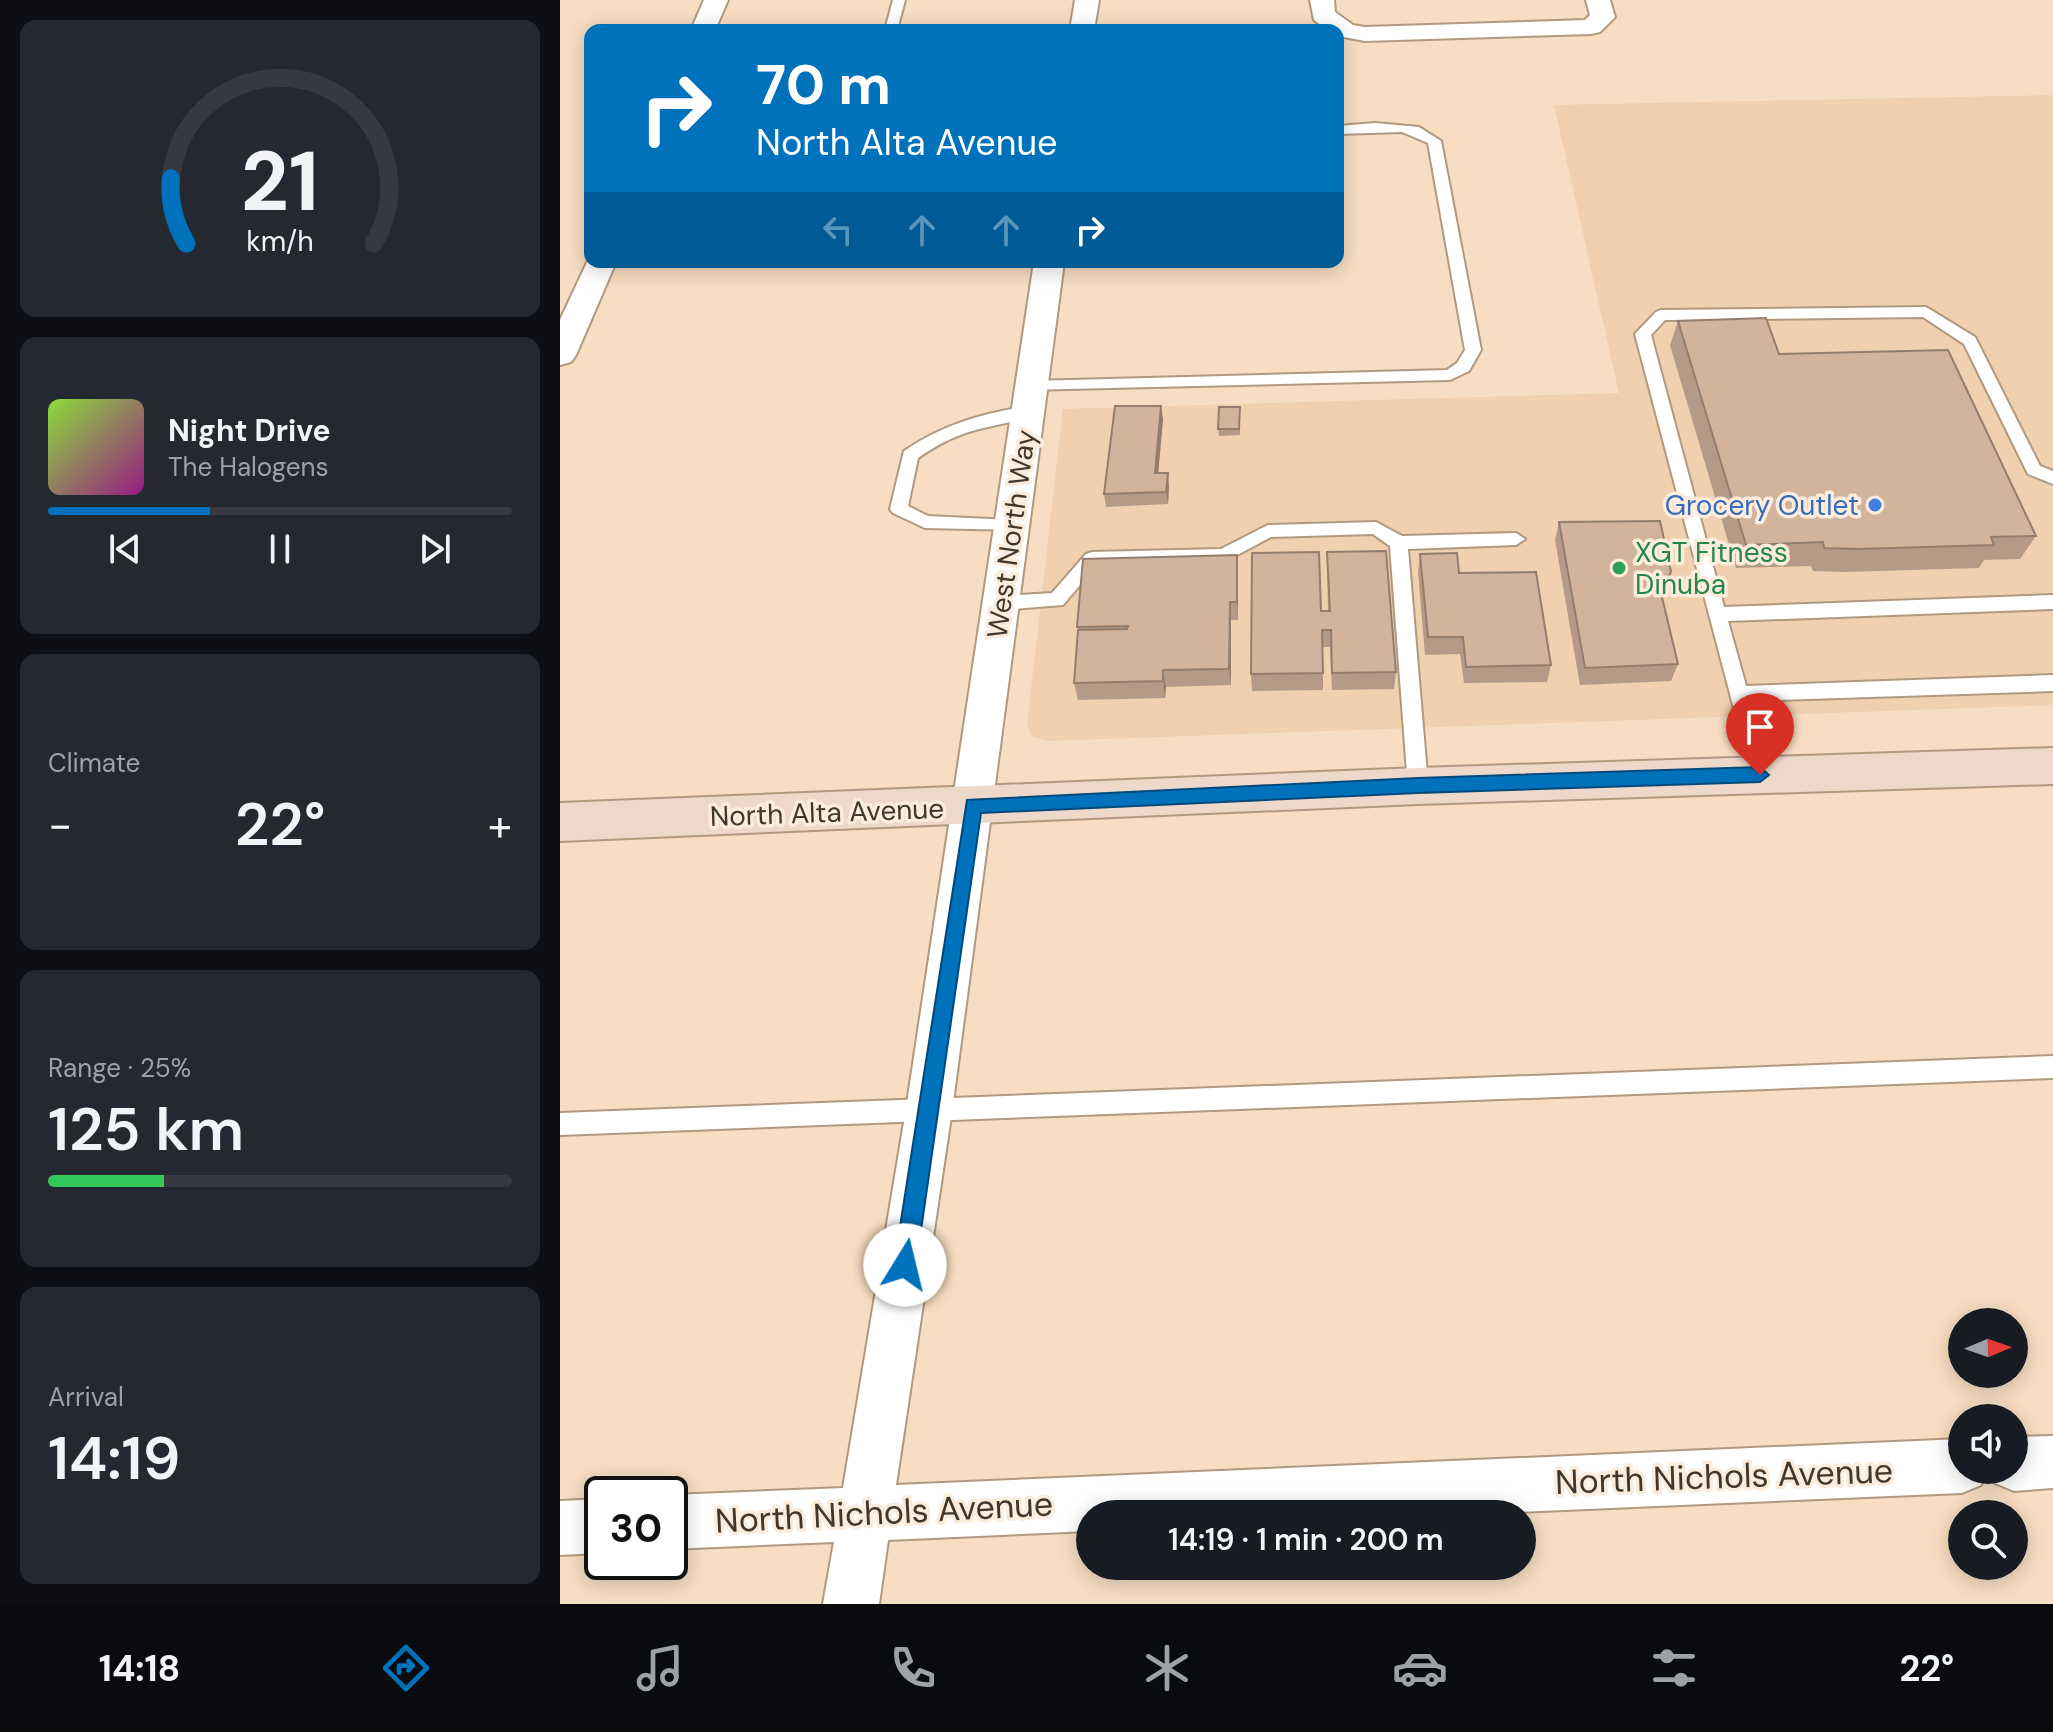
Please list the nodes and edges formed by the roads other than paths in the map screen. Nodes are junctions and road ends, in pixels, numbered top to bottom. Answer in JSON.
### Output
{"nodes":[{"id":1,"x":716,"y":0,"type":"edge"},
{"id":2,"x":899,"y":0,"type":"edge"},
{"id":3,"x":1087,"y":0,"type":"edge"},
{"id":4,"x":1322,"y":0,"type":"edge"},
{"id":5,"x":1598,"y":0,"type":"edge"},
{"id":6,"x":706,"y":24,"type":"edge"},
{"id":7,"x":893,"y":24,"type":"edge"},
{"id":8,"x":1083,"y":24,"type":"edge"},
{"id":9,"x":1332,"y":24,"type":"edge"},
{"id":10,"x":1344,"y":28,"type":"edge"},
{"id":11,"x":1344,"y":130,"type":"edge"},
{"id":12,"x":598,"y":268,"type":"edge"},
{"id":13,"x":1048,"y":268,"type":"edge"},
{"id":14,"x":560,"y":355,"type":"edge"},
{"id":15,"x":1030,"y":399,"type":"junction"},
{"id":16,"x":2053,"y":478,"type":"edge"},
{"id":17,"x":1011,"y":526,"type":"junction"},
{"id":18,"x":1516,"y":539,"type":"dead end"},
{"id":19,"x":1399,"y":543,"type":"junction"},
{"id":20,"x":2053,"y":602,"type":"edge"},
{"id":21,"x":1002,"y":603,"type":"junction"},
{"id":22,"x":1717,"y":614,"type":"junction"},
{"id":23,"x":2053,"y":683,"type":"edge"},
{"id":24,"x":1739,"y":694,"type":"junction"},
{"id":25,"x":2053,"y":766,"type":"edge"},
{"id":26,"x":1760,"y":775,"type":"junction"},
{"id":27,"x":1418,"y":786,"type":"junction"},
{"id":28,"x":973,"y":806,"type":"junction"},
{"id":29,"x":560,"y":822,"type":"edge"},
{"id":30,"x":2053,"y":1067,"type":"edge"},
{"id":31,"x":929,"y":1110,"type":"junction"},
{"id":32,"x":560,"y":1124,"type":"edge"},
{"id":33,"x":2053,"y":1462,"type":"edge"},
{"id":34,"x":2028,"y":1463,"type":"edge"},
{"id":35,"x":1948,"y":1467,"type":"edge"},
{"id":36,"x":866,"y":1512,"type":"junction"},
{"id":37,"x":688,"y":1521,"type":"edge"},
{"id":38,"x":584,"y":1527,"type":"edge"},
{"id":39,"x":560,"y":1528,"type":"edge"},
{"id":40,"x":851,"y":1604,"type":"edge"}],
"edges":[{"from":1,"to":6,"type":"street"},
{"from":2,"to":7,"type":"lane"},
{"from":3,"to":8,"type":"street"},
{"from":4,"to":9,"type":"street"},
{"from":5,"to":10,"type":"street"},
{"from":11,"to":15,"type":"lane"},
{"from":12,"to":14,"type":"street"},
{"from":13,"to":15,"type":"street","name":"West North Way"},
{"from":15,"to":17,"type":"street","name":"West North Way"},
{"from":15,"to":17,"type":"lane"},
{"from":16,"to":22,"type":"lane"},
{"from":17,"to":21,"type":"street","name":"West North Way"},
{"from":18,"to":19,"type":"lane"},
{"from":19,"to":21,"type":"lane"},
{"from":19,"to":27,"type":"lane"},
{"from":20,"to":22,"type":"lane"},
{"from":21,"to":28,"type":"street","name":"West North Way"},
{"from":22,"to":24,"type":"lane"},
{"from":23,"to":24,"type":"lane"},
{"from":24,"to":26,"type":"lane"},
{"from":25,"to":26,"type":"main road","name":"North Alta Avenue"},
{"from":26,"to":27,"type":"main road","name":"North Alta Avenue"},
{"from":27,"to":28,"type":"main road","name":"North Alta Avenue"},
{"from":28,"to":29,"type":"main road","name":"North Alta Avenue"},
{"from":28,"to":31,"type":"street","name":"West North Way"},
{"from":30,"to":31,"type":"lane"},
{"from":31,"to":32,"type":"lane"},
{"from":31,"to":36,"type":"street","name":"West North Way"},
{"from":33,"to":34,"type":"street"},
{"from":35,"to":36,"type":"street","name":"North Nichols Avenue"},
{"from":36,"to":37,"type":"street","name":"North Nichols Avenue"},
{"from":36,"to":40,"type":"street","name":"West North Way"},
{"from":38,"to":39,"type":"street"}]}
